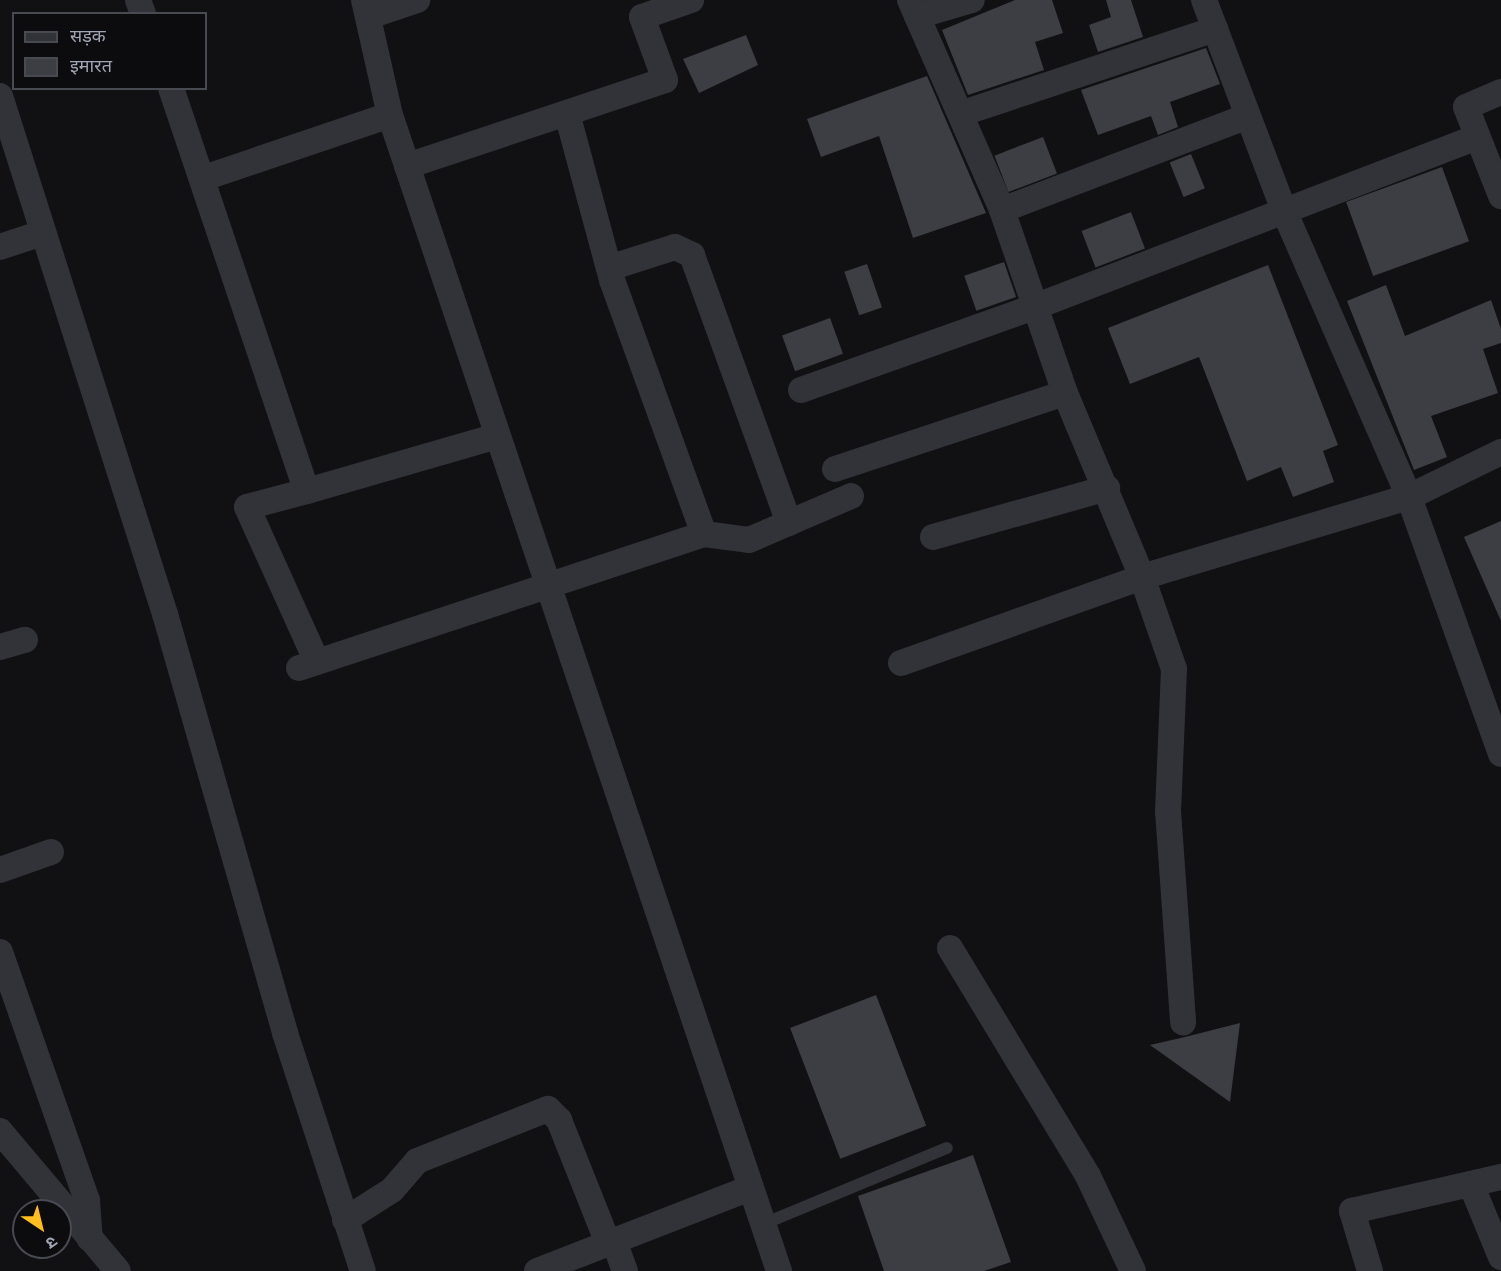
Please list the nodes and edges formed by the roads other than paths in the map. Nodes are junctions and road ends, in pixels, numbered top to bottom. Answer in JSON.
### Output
{"nodes":[{"id":1,"x":417,"y":0,"type":"edge"},
{"id":2,"x":692,"y":0,"type":"edge"},
{"id":3,"x":972,"y":0,"type":"edge"},
{"id":4,"x":1204,"y":0,"type":"edge"},
{"id":5,"x":367,"y":8,"type":"edge"},
{"id":6,"x":914,"y":8,"type":"edge"},
{"id":7,"x":1215,"y":29,"type":"junction"},
{"id":8,"x":172,"y":90,"type":"edge"},
{"id":9,"x":1501,"y":92,"type":"edge"},
{"id":10,"x":0,"y":96,"type":"edge"},
{"id":11,"x":963,"y":113,"type":"junction"},
{"id":12,"x":390,"y":115,"type":"junction"},
{"id":13,"x":568,"y":117,"type":"junction"},
{"id":14,"x":1246,"y":117,"type":"junction"},
{"id":15,"x":1478,"y":137,"type":"junction"},
{"id":16,"x":407,"y":166,"type":"junction"},
{"id":17,"x":204,"y":178,"type":"junction"},
{"id":18,"x":1501,"y":196,"type":"edge"},
{"id":19,"x":1002,"y":210,"type":"junction"},
{"id":20,"x":1285,"y":213,"type":"junction"},
{"id":21,"x":42,"y":233,"type":"junction"},
{"id":22,"x":0,"y":247,"type":"edge"},
{"id":23,"x":609,"y":268,"type":"junction"},
{"id":24,"x":1037,"y":306,"type":"junction"},
{"id":25,"x":801,"y":390,"type":"dead end"},
{"id":26,"x":1065,"y":393,"type":"junction"},
{"id":27,"x":497,"y":436,"type":"junction"},
{"id":28,"x":1501,"y":452,"type":"edge"},
{"id":29,"x":835,"y":469,"type":"dead end"},
{"id":30,"x":1107,"y":488,"type":"junction"},
{"id":31,"x":307,"y":491,"type":"junction"},
{"id":32,"x":851,"y":496,"type":"dead end"},
{"id":33,"x":1409,"y":497,"type":"junction"},
{"id":34,"x":789,"y":523,"type":"junction"},
{"id":35,"x":704,"y":534,"type":"junction"},
{"id":36,"x":933,"y":537,"type":"dead end"},
{"id":37,"x":1142,"y":577,"type":"junction"},
{"id":38,"x":545,"y":587,"type":"junction"},
{"id":39,"x":26,"y":640,"type":"dead end"},
{"id":40,"x":0,"y":647,"type":"edge"},
{"id":41,"x":901,"y":663,"type":"dead end"},
{"id":42,"x":1501,"y":754,"type":"edge"},
{"id":43,"x":51,"y":852,"type":"dead end"},
{"id":44,"x":0,"y":870,"type":"edge"},
{"id":45,"x":950,"y":948,"type":"dead end"},
{"id":46,"x":0,"y":952,"type":"edge"},
{"id":47,"x":1183,"y":1022,"type":"dead end"},
{"id":48,"x":0,"y":1131,"type":"edge"},
{"id":49,"x":947,"y":1148,"type":"dead end"},
{"id":50,"x":1501,"y":1177,"type":"edge"},
{"id":51,"x":1471,"y":1185,"type":"junction"},
{"id":52,"x":747,"y":1189,"type":"junction"},
{"id":53,"x":345,"y":1220,"type":"junction"},
{"id":54,"x":761,"y":1225,"type":"junction"},
{"id":55,"x":90,"y":1239,"type":"junction"},
{"id":56,"x":611,"y":1242,"type":"junction"},
{"id":57,"x":1501,"y":1257,"type":"edge"},
{"id":58,"x":118,"y":1271,"type":"edge"},
{"id":59,"x":363,"y":1271,"type":"edge"},
{"id":60,"x":537,"y":1271,"type":"edge"},
{"id":61,"x":626,"y":1271,"type":"edge"},
{"id":62,"x":779,"y":1271,"type":"edge"},
{"id":63,"x":1133,"y":1271,"type":"edge"},
{"id":64,"x":1370,"y":1271,"type":"edge"}],
"edges":[{"from":1,"to":5,"type":"street"},
{"from":2,"to":13,"type":"street"},
{"from":3,"to":6,"type":"street"},
{"from":4,"to":7,"type":"street"},
{"from":5,"to":12,"type":"street"},
{"from":6,"to":11,"type":"street"},
{"from":7,"to":11,"type":"street"},
{"from":7,"to":14,"type":"street"},
{"from":8,"to":17,"type":"street"},
{"from":9,"to":15,"type":"street"},
{"from":10,"to":21,"type":"street"},
{"from":11,"to":19,"type":"street"},
{"from":12,"to":16,"type":"street"},
{"from":12,"to":17,"type":"street"},
{"from":13,"to":16,"type":"street"},
{"from":13,"to":23,"type":"street"},
{"from":14,"to":19,"type":"street"},
{"from":14,"to":20,"type":"street"},
{"from":15,"to":18,"type":"street"},
{"from":15,"to":20,"type":"street"},
{"from":16,"to":27,"type":"street"},
{"from":17,"to":31,"type":"street"},
{"from":19,"to":24,"type":"street"},
{"from":20,"to":24,"type":"street"},
{"from":20,"to":33,"type":"street"},
{"from":21,"to":22,"type":"street"},
{"from":21,"to":53,"type":"street"},
{"from":23,"to":34,"type":"street"},
{"from":23,"to":35,"type":"street"},
{"from":24,"to":25,"type":"street"},
{"from":24,"to":26,"type":"street"},
{"from":26,"to":29,"type":"street"},
{"from":26,"to":30,"type":"street"},
{"from":27,"to":31,"type":"street"},
{"from":27,"to":38,"type":"street"},
{"from":28,"to":33,"type":"street"},
{"from":30,"to":36,"type":"street"},
{"from":30,"to":37,"type":"street"},
{"from":31,"to":38,"type":"street"},
{"from":32,"to":34,"type":"street"},
{"from":33,"to":37,"type":"street"},
{"from":33,"to":42,"type":"street"},
{"from":34,"to":35,"type":"street"},
{"from":35,"to":38,"type":"street"},
{"from":37,"to":41,"type":"street"},
{"from":37,"to":47,"type":"street"},
{"from":38,"to":52,"type":"street"},
{"from":39,"to":40,"type":"street"},
{"from":43,"to":44,"type":"street"},
{"from":45,"to":63,"type":"street"},
{"from":46,"to":55,"type":"street"},
{"from":48,"to":55,"type":"street"},
{"from":49,"to":54,"type":"lane"},
{"from":50,"to":51,"type":"street"},
{"from":51,"to":57,"type":"street"},
{"from":51,"to":64,"type":"street"},
{"from":52,"to":54,"type":"street"},
{"from":52,"to":56,"type":"street"},
{"from":53,"to":56,"type":"street"},
{"from":53,"to":59,"type":"street"},
{"from":54,"to":62,"type":"street"},
{"from":55,"to":58,"type":"street"},
{"from":56,"to":60,"type":"street"},
{"from":56,"to":61,"type":"street"}]}
